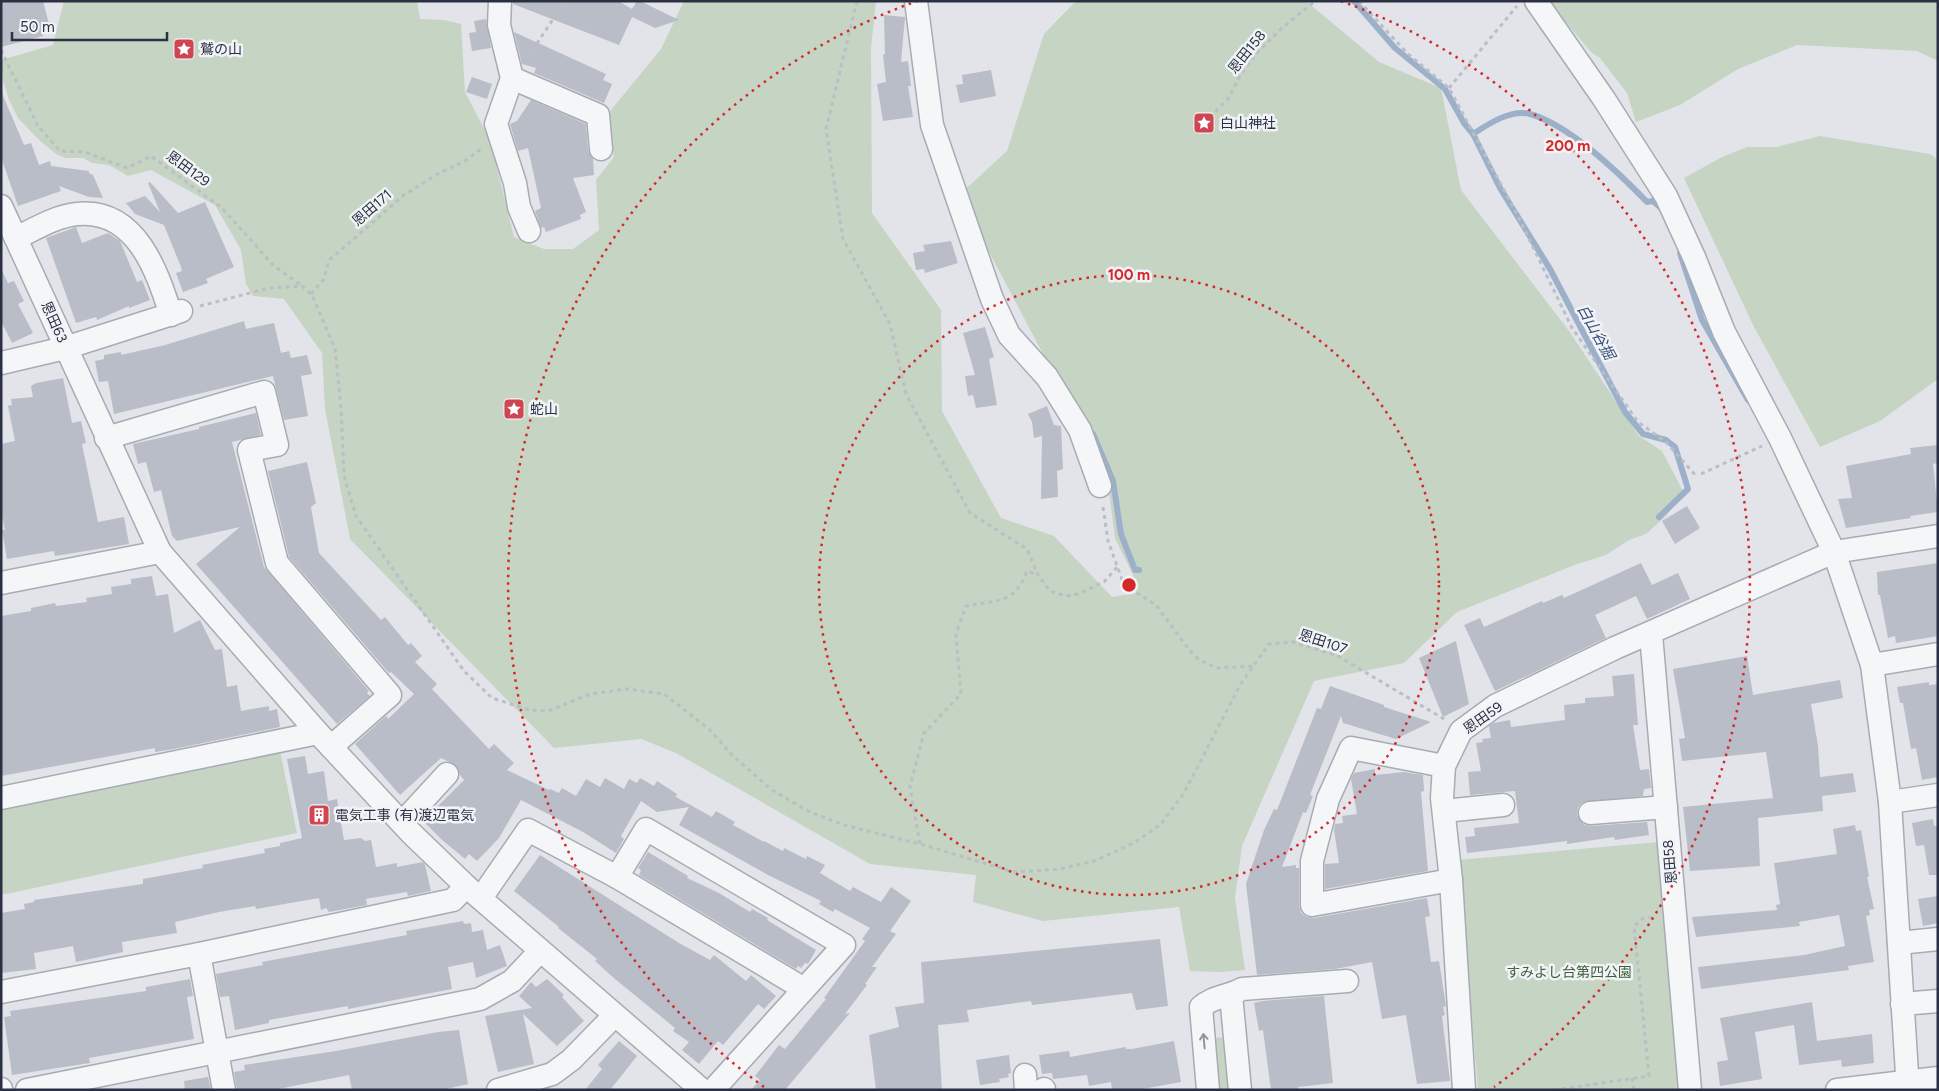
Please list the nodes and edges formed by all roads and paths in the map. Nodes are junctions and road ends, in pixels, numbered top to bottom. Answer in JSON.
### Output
{"nodes":[{"id":1,"x":500,"y":1,"type":"edge"},
{"id":2,"x":565,"y":1,"type":"edge"},
{"id":3,"x":857,"y":1,"type":"edge"},
{"id":4,"x":916,"y":1,"type":"edge"},
{"id":5,"x":1314,"y":1,"type":"edge"},
{"id":6,"x":1359,"y":1,"type":"edge"},
{"id":7,"x":1520,"y":1,"type":"edge"},
{"id":8,"x":1536,"y":1,"type":"edge"},
{"id":9,"x":1,"y":50,"type":"edge"},
{"id":10,"x":512,"y":78,"type":"junction"},
{"id":11,"x":1449,"y":88,"type":"junction"},
{"id":12,"x":1204,"y":123,"type":"dead end"},
{"id":13,"x":496,"y":124,"type":"junction"},
{"id":14,"x":601,"y":149,"type":"dead end"},
{"id":15,"x":1,"y":206,"type":"edge"},
{"id":16,"x":529,"y":231,"type":"dead end"},
{"id":17,"x":16,"y":238,"type":"junction"},
{"id":18,"x":302,"y":286,"type":"junction"},
{"id":19,"x":312,"y":295,"type":"junction"},
{"id":20,"x":176,"y":313,"type":"junction"},
{"id":21,"x":65,"y":348,"type":"junction"},
{"id":22,"x":1,"y":363,"type":"edge"},
{"id":23,"x":106,"y":438,"type":"junction"},
{"id":24,"x":1780,"y":438,"type":"junction"},
{"id":25,"x":1701,"y":474,"type":"dead end"},
{"id":26,"x":1697,"y":477,"type":"dead end"},
{"id":27,"x":1100,"y":486,"type":"joint"},
{"id":28,"x":1938,"y":536,"type":"edge"},
{"id":29,"x":160,"y":552,"type":"junction"},
{"id":30,"x":1834,"y":552,"type":"junction"},
{"id":31,"x":1118,"y":566,"type":"junction"},
{"id":32,"x":1038,"y":575,"type":"junction"},
{"id":33,"x":1,"y":583,"type":"edge"},
{"id":34,"x":1651,"y":634,"type":"junction"},
{"id":35,"x":1938,"y":654,"type":"edge"},
{"id":36,"x":1872,"y":665,"type":"junction"},
{"id":37,"x":1253,"y":666,"type":"junction"},
{"id":38,"x":1452,"y":723,"type":"dead end"},
{"id":39,"x":324,"y":740,"type":"junction"},
{"id":40,"x":1444,"y":766,"type":"junction"},
{"id":41,"x":443,"y":787,"type":"dead end"},
{"id":42,"x":1938,"y":795,"type":"edge"},
{"id":43,"x":1,"y":798,"type":"edge"},
{"id":44,"x":1890,"y":802,"type":"junction"},
{"id":45,"x":1503,"y":804,"type":"dead end"},
{"id":46,"x":1666,"y":807,"type":"junction"},
{"id":47,"x":1444,"y":811,"type":"junction"},
{"id":48,"x":1590,"y":813,"type":"dead end"},
{"id":49,"x":402,"y":824,"type":"junction"},
{"id":50,"x":920,"y":844,"type":"junction"},
{"id":51,"x":616,"y":877,"type":"junction"},
{"id":52,"x":1451,"y":880,"type":"junction"},
{"id":53,"x":474,"y":892,"type":"junction"},
{"id":54,"x":1675,"y":914,"type":"junction"},
{"id":55,"x":1938,"y":939,"type":"edge"},
{"id":56,"x":1899,"y":943,"type":"junction"},
{"id":57,"x":540,"y":951,"type":"junction"},
{"id":58,"x":198,"y":954,"type":"junction"},
{"id":59,"x":1348,"y":981,"type":"dead end"},
{"id":60,"x":804,"y":989,"type":"junction"},
{"id":61,"x":1,"y":992,"type":"edge"},
{"id":62,"x":1231,"y":995,"type":"junction"},
{"id":63,"x":1938,"y":1001,"type":"edge"},
{"id":64,"x":1902,"y":1004,"type":"junction"},
{"id":65,"x":614,"y":1016,"type":"junction"},
{"id":66,"x":218,"y":1052,"type":"junction"},
{"id":67,"x":1632,"y":1078,"type":"junction"},
{"id":68,"x":1938,"y":1078,"type":"edge"},
{"id":69,"x":1908,"y":1085,"type":"edge"},
{"id":70,"x":27,"y":1090,"type":"edge"},
{"id":71,"x":224,"y":1090,"type":"edge"},
{"id":72,"x":498,"y":1090,"type":"edge"},
{"id":73,"x":702,"y":1090,"type":"edge"},
{"id":74,"x":713,"y":1090,"type":"edge"},
{"id":75,"x":1208,"y":1090,"type":"edge"},
{"id":76,"x":1240,"y":1090,"type":"edge"},
{"id":77,"x":1464,"y":1090,"type":"edge"},
{"id":78,"x":1554,"y":1090,"type":"edge"},
{"id":79,"x":1634,"y":1090,"type":"edge"},
{"id":80,"x":1690,"y":1090,"type":"edge"},
{"id":81,"x":1837,"y":1090,"type":"edge"}],
"edges":[{"from":1,"to":10,"type":"street"},
{"from":2,"to":10,"type":"path"},
{"from":3,"to":32,"type":"path"},
{"from":4,"to":27,"type":"street"},
{"from":5,"to":12,"type":"path","name":"恩田158"},
{"from":6,"to":11,"type":"path"},
{"from":7,"to":11,"type":"path"},
{"from":8,"to":24,"type":"street"},
{"from":9,"to":18,"type":"path","name":"恩田129"},
{"from":10,"to":13,"type":"street"},
{"from":10,"to":14,"type":"street"},
{"from":11,"to":26,"type":"path"},
{"from":13,"to":16,"type":"street"},
{"from":13,"to":19,"type":"path","name":"恩田171"},
{"from":15,"to":17,"type":"street","name":"恩田63","number":"恩田63"},
{"from":17,"to":20,"type":"street"},
{"from":17,"to":21,"type":"street","name":"恩田63","number":"恩田63"},
{"from":18,"to":19,"type":"path"},
{"from":18,"to":20,"type":"path"},
{"from":19,"to":50,"type":"path","name":"恩田107"},
{"from":20,"to":21,"type":"street"},
{"from":21,"to":22,"type":"street"},
{"from":21,"to":23,"type":"street","name":"恩田63","number":"恩田63"},
{"from":23,"to":29,"type":"street","name":"恩田63"},
{"from":23,"to":39,"type":"street"},
{"from":24,"to":25,"type":"path"},
{"from":24,"to":30,"type":"street"},
{"from":27,"to":31,"type":"path"},
{"from":28,"to":30,"type":"street","name":"恩田59"},
{"from":29,"to":33,"type":"street"},
{"from":29,"to":39,"type":"street","name":"恩田63"},
{"from":30,"to":34,"type":"street","name":"恩田59"},
{"from":30,"to":36,"type":"street"},
{"from":31,"to":32,"type":"path"},
{"from":31,"to":37,"type":"path"},
{"from":32,"to":50,"type":"path"},
{"from":34,"to":40,"type":"street","name":"恩田59"},
{"from":34,"to":46,"type":"street","name":"恩田58"},
{"from":35,"to":36,"type":"street"},
{"from":36,"to":44,"type":"street"},
{"from":37,"to":38,"type":"path","name":"恩田107"},
{"from":37,"to":50,"type":"path","name":"恩田107"},
{"from":39,"to":43,"type":"street"},
{"from":39,"to":49,"type":"street","name":"恩田63"},
{"from":40,"to":47,"type":"street","name":"恩田59"},
{"from":40,"to":52,"type":"street"},
{"from":41,"to":49,"type":"street"},
{"from":42,"to":44,"type":"street"},
{"from":44,"to":56,"type":"street"},
{"from":45,"to":47,"type":"street"},
{"from":46,"to":48,"type":"street"},
{"from":46,"to":54,"type":"street","name":"恩田58"},
{"from":47,"to":52,"type":"street","name":"恩田59"},
{"from":49,"to":53,"type":"street","name":"恩田63"},
{"from":51,"to":53,"type":"street"},
{"from":51,"to":60,"type":"street"},
{"from":51,"to":60,"type":"street"},
{"from":52,"to":77,"type":"street","name":"恩田59"},
{"from":53,"to":57,"type":"street","name":"恩田63"},
{"from":53,"to":58,"type":"street"},
{"from":54,"to":67,"type":"path"},
{"from":54,"to":80,"type":"street","name":"恩田58"},
{"from":55,"to":56,"type":"street"},
{"from":56,"to":64,"type":"street"},
{"from":57,"to":65,"type":"street","name":"恩田63"},
{"from":57,"to":66,"type":"street"},
{"from":58,"to":61,"type":"street"},
{"from":58,"to":66,"type":"street"},
{"from":59,"to":62,"type":"street"},
{"from":60,"to":74,"type":"street"},
{"from":75,"to":62,"type":"street","one_way":true},
{"from":62,"to":76,"type":"street"},
{"from":63,"to":64,"type":"street"},
{"from":64,"to":69,"type":"street"},
{"from":65,"to":72,"type":"street"},
{"from":65,"to":73,"type":"street","name":"恩田63"},
{"from":66,"to":70,"type":"street"},
{"from":66,"to":71,"type":"street"},
{"from":67,"to":78,"type":"path"},
{"from":67,"to":79,"type":"path"},
{"from":68,"to":69,"type":"street"},
{"from":69,"to":81,"type":"street"}]}
